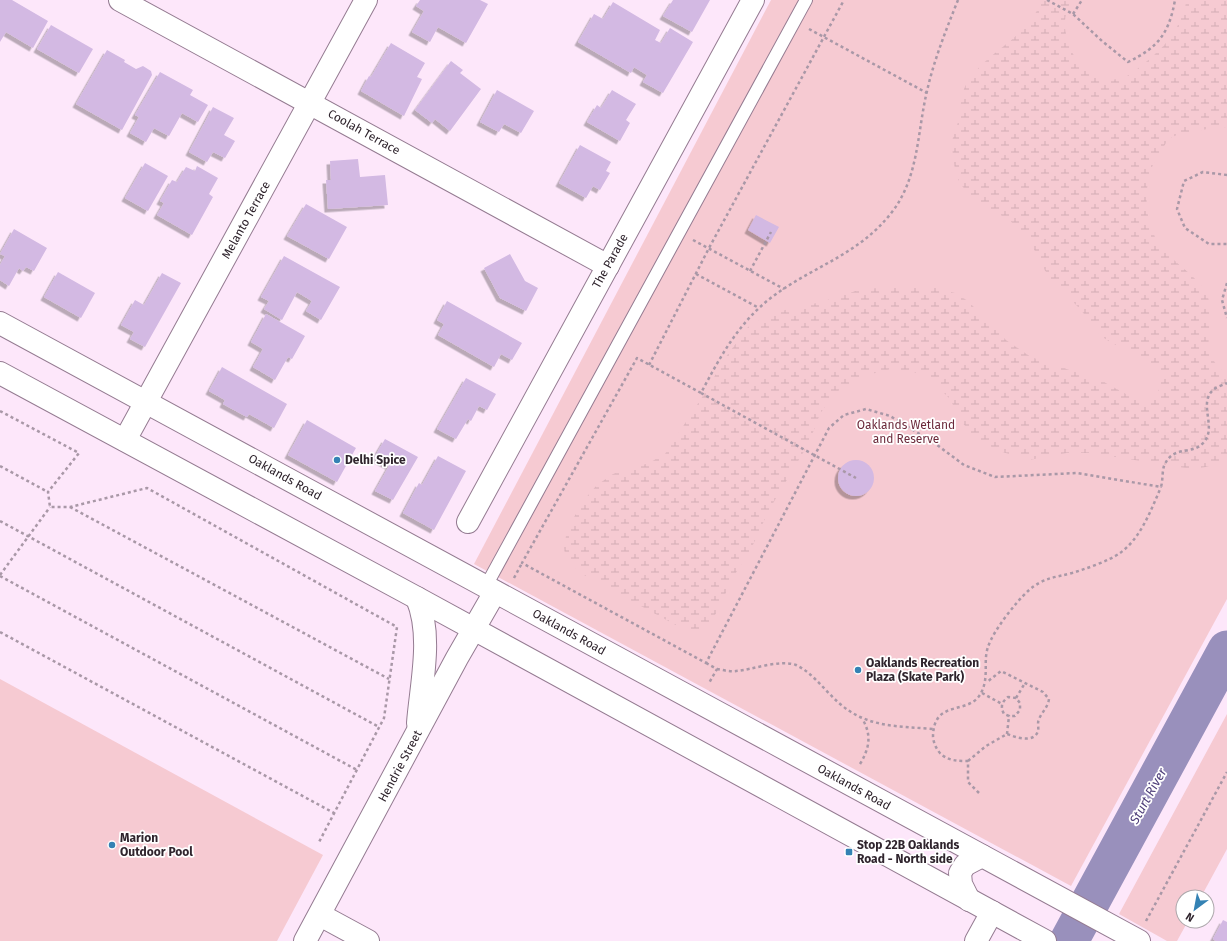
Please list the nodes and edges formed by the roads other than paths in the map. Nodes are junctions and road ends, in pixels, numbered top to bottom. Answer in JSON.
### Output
{"nodes":[{"id":1,"x":120,"y":0,"type":"edge"},
{"id":2,"x":366,"y":0,"type":"edge"},
{"id":3,"x":753,"y":0,"type":"edge"},
{"id":4,"x":806,"y":0,"type":"edge"},
{"id":5,"x":310,"y":102,"type":"junction"},
{"id":6,"x":608,"y":266,"type":"junction"},
{"id":7,"x":0,"y":323,"type":"edge"},
{"id":8,"x":0,"y":373,"type":"edge"},
{"id":9,"x":146,"y":402,"type":"junction"},
{"id":10,"x":125,"y":440,"type":"junction"},
{"id":11,"x":468,"y":522,"type":"dead end"},
{"id":12,"x":490,"y":589,"type":"junction"},
{"id":13,"x":417,"y":598,"type":"junction"},
{"id":14,"x":473,"y":629,"type":"junction"},
{"id":15,"x":416,"y":735,"type":"junction"},
{"id":16,"x":982,"y":856,"type":"junction"},
{"id":17,"x":969,"y":900,"type":"junction"},
{"id":18,"x":992,"y":912,"type":"junction"},
{"id":19,"x":320,"y":915,"type":"junction"},
{"id":20,"x":1140,"y":936,"type":"edge"},
{"id":21,"x":305,"y":941,"type":"edge"},
{"id":22,"x":368,"y":941,"type":"edge"},
{"id":23,"x":976,"y":941,"type":"edge"},
{"id":24,"x":1045,"y":941,"type":"edge"}],
"edges":[{"from":1,"to":5,"type":"main road","name":"Coolah Terrace"},
{"from":2,"to":5,"type":"main road","name":"Melanto Terrace"},
{"from":3,"to":6,"type":"main road","name":"The Parade"},
{"from":4,"to":12,"type":"lane"},
{"from":5,"to":6,"type":"main road","name":"Coolah Terrace"},
{"from":5,"to":9,"type":"main road","name":"Melanto Terrace"},
{"from":6,"to":11,"type":"main road","name":"The Parade"},
{"from":7,"to":9,"type":"main road","name":"Oaklands Road"},
{"from":8,"to":10,"type":"main road"},
{"from":9,"to":10,"type":"main road","name":"Melanto Terrace"},
{"from":9,"to":12,"type":"main road","name":"Oaklands Road"},
{"from":10,"to":13,"type":"main road"},
{"from":12,"to":14,"type":"main road","name":"Hendrie Street"},
{"from":12,"to":16,"type":"main road","name":"Oaklands Road"},
{"from":13,"to":14,"type":"main road"},
{"from":13,"to":15,"type":"main road"},
{"from":14,"to":15,"type":"main road","name":"Hendrie Street"},
{"from":14,"to":17,"type":"main road"},
{"from":15,"to":19,"type":"main road","name":"Hendrie Street"},
{"from":16,"to":17,"type":"main road"},
{"from":16,"to":20,"type":"main road","name":"Oaklands Road"},
{"from":17,"to":18,"type":"main road"},
{"from":18,"to":23,"type":"main road"},
{"from":18,"to":24,"type":"main road"},
{"from":19,"to":21,"type":"main road","name":"Hendrie Street"},
{"from":19,"to":22,"type":"main road"}]}
